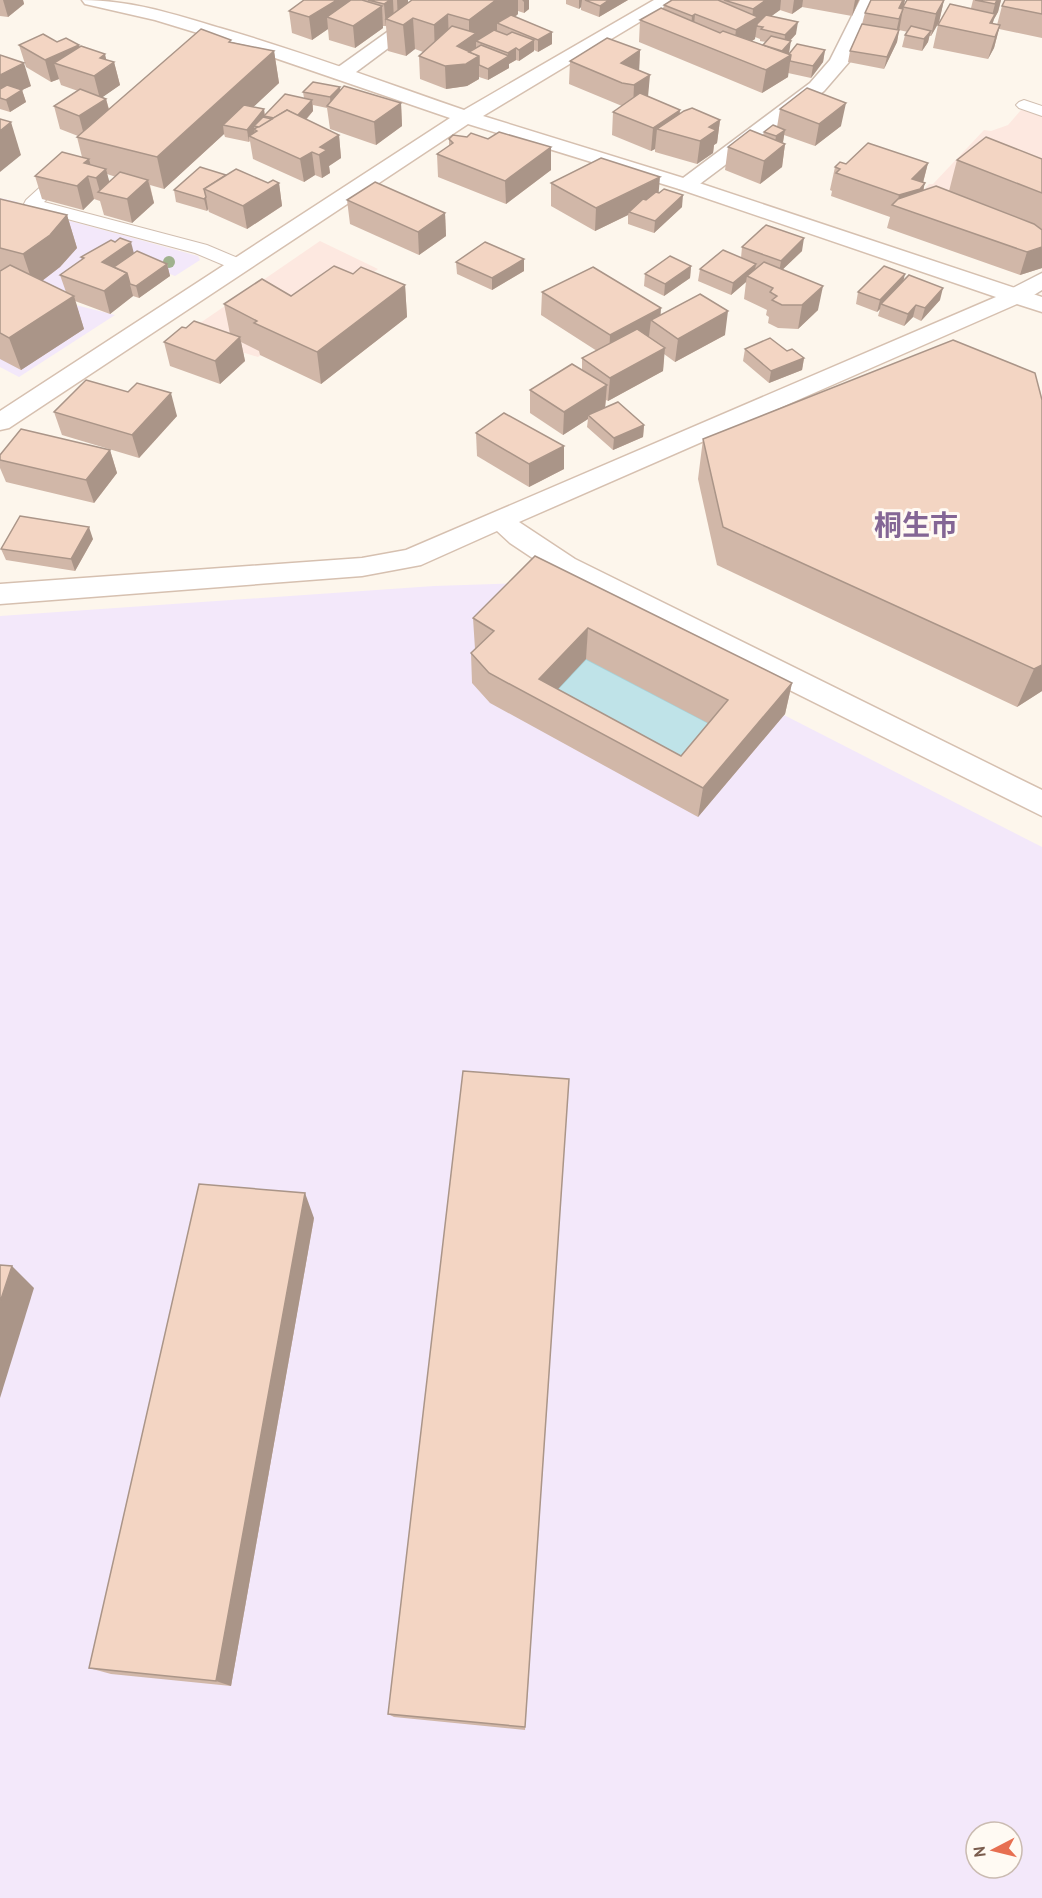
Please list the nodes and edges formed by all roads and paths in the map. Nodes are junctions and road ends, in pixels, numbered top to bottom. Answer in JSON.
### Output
{"nodes":[{"id":1,"x":91,"y":0,"type":"edge"},
{"id":2,"x":444,"y":0,"type":"edge"},
{"id":3,"x":667,"y":0,"type":"edge"},
{"id":4,"x":869,"y":0,"type":"edge"},
{"id":5,"x":219,"y":33,"type":"junction"},
{"id":6,"x":202,"y":45,"type":"edge"},
{"id":7,"x":340,"y":74,"type":"junction"},
{"id":8,"x":1024,"y":105,"type":"dead end"},
{"id":9,"x":1042,"y":111,"type":"edge"},
{"id":10,"x":465,"y":117,"type":"junction"},
{"id":11,"x":76,"y":163,"type":"edge"},
{"id":12,"x":686,"y":185,"type":"junction"},
{"id":13,"x":239,"y":265,"type":"junction"},
{"id":14,"x":1042,"y":280,"type":"edge"},
{"id":15,"x":1013,"y":297,"type":"junction"},
{"id":16,"x":1042,"y":305,"type":"edge"},
{"id":17,"x":0,"y":422,"type":"edge"},
{"id":18,"x":502,"y":521,"type":"junction"},
{"id":19,"x":0,"y":594,"type":"edge"},
{"id":20,"x":1042,"y":804,"type":"edge"}],
"edges":[{"from":1,"to":5,"type":"street"},
{"from":2,"to":7,"type":"street"},
{"from":3,"to":10,"type":"street"},
{"from":4,"to":12,"type":"street"},
{"from":5,"to":6,"type":"street"},
{"from":5,"to":7,"type":"street"},
{"from":7,"to":10,"type":"street"},
{"from":8,"to":9,"type":"lane"},
{"from":10,"to":12,"type":"street"},
{"from":10,"to":13,"type":"street"},
{"from":11,"to":13,"type":"lane"},
{"from":12,"to":15,"type":"street"},
{"from":13,"to":17,"type":"street"},
{"from":14,"to":15,"type":"street"},
{"from":15,"to":16,"type":"street"},
{"from":15,"to":18,"type":"street"},
{"from":18,"to":19,"type":"street"},
{"from":18,"to":20,"type":"street"}]}
